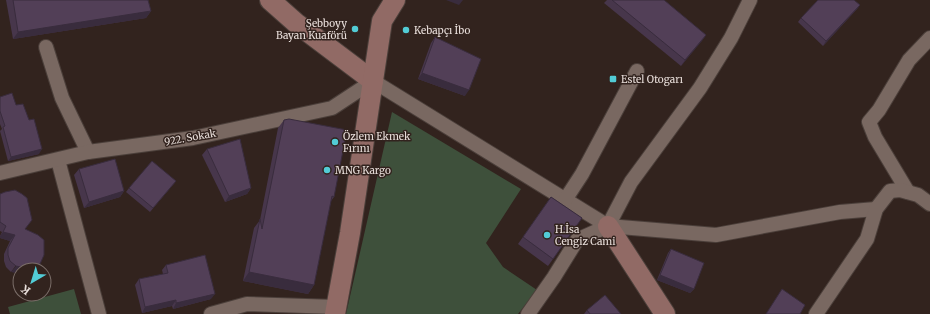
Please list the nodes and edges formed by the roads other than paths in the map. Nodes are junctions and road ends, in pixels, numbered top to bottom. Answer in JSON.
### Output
{"nodes":[{"id":1,"x":270,"y":0,"type":"edge"},
{"id":2,"x":395,"y":0,"type":"edge"},
{"id":3,"x":750,"y":0,"type":"edge"},
{"id":4,"x":930,"y":38,"type":"edge"},
{"id":5,"x":46,"y":47,"type":"dead end"},
{"id":6,"x":637,"y":71,"type":"dead end"},
{"id":7,"x":373,"y":81,"type":"junction"},
{"id":8,"x":88,"y":152,"type":"junction"},
{"id":9,"x":58,"y":160,"type":"junction"},
{"id":10,"x":0,"y":173,"type":"edge"},
{"id":11,"x":908,"y":192,"type":"junction"},
{"id":12,"x":565,"y":200,"type":"junction"},
{"id":13,"x":930,"y":204,"type":"edge"},
{"id":14,"x":876,"y":209,"type":"junction"},
{"id":15,"x":608,"y":226,"type":"junction"},
{"id":16,"x":335,"y":310,"type":"edge"},
{"id":17,"x":99,"y":314,"type":"edge"},
{"id":18,"x":211,"y":314,"type":"edge"},
{"id":19,"x":528,"y":314,"type":"edge"},
{"id":20,"x":665,"y":314,"type":"edge"},
{"id":21,"x":816,"y":314,"type":"edge"}],
"edges":[{"from":1,"to":7,"type":"main road"},
{"from":2,"to":7,"type":"main road"},
{"from":3,"to":15,"type":"street"},
{"from":4,"to":11,"type":"street"},
{"from":5,"to":8,"type":"street"},
{"from":6,"to":12,"type":"street"},
{"from":7,"to":8,"type":"street","name":"922. Sokak"},
{"from":7,"to":12,"type":"street"},
{"from":7,"to":16,"type":"main road"},
{"from":8,"to":9,"type":"street","name":"922. Sokak"},
{"from":9,"to":10,"type":"street","name":"922. Sokak"},
{"from":9,"to":17,"type":"street"},
{"from":11,"to":13,"type":"street"},
{"from":11,"to":14,"type":"street"},
{"from":12,"to":15,"type":"street"},
{"from":14,"to":15,"type":"street"},
{"from":14,"to":21,"type":"street"},
{"from":15,"to":19,"type":"street"},
{"from":15,"to":20,"type":"main road"},
{"from":16,"to":18,"type":"street"}]}
